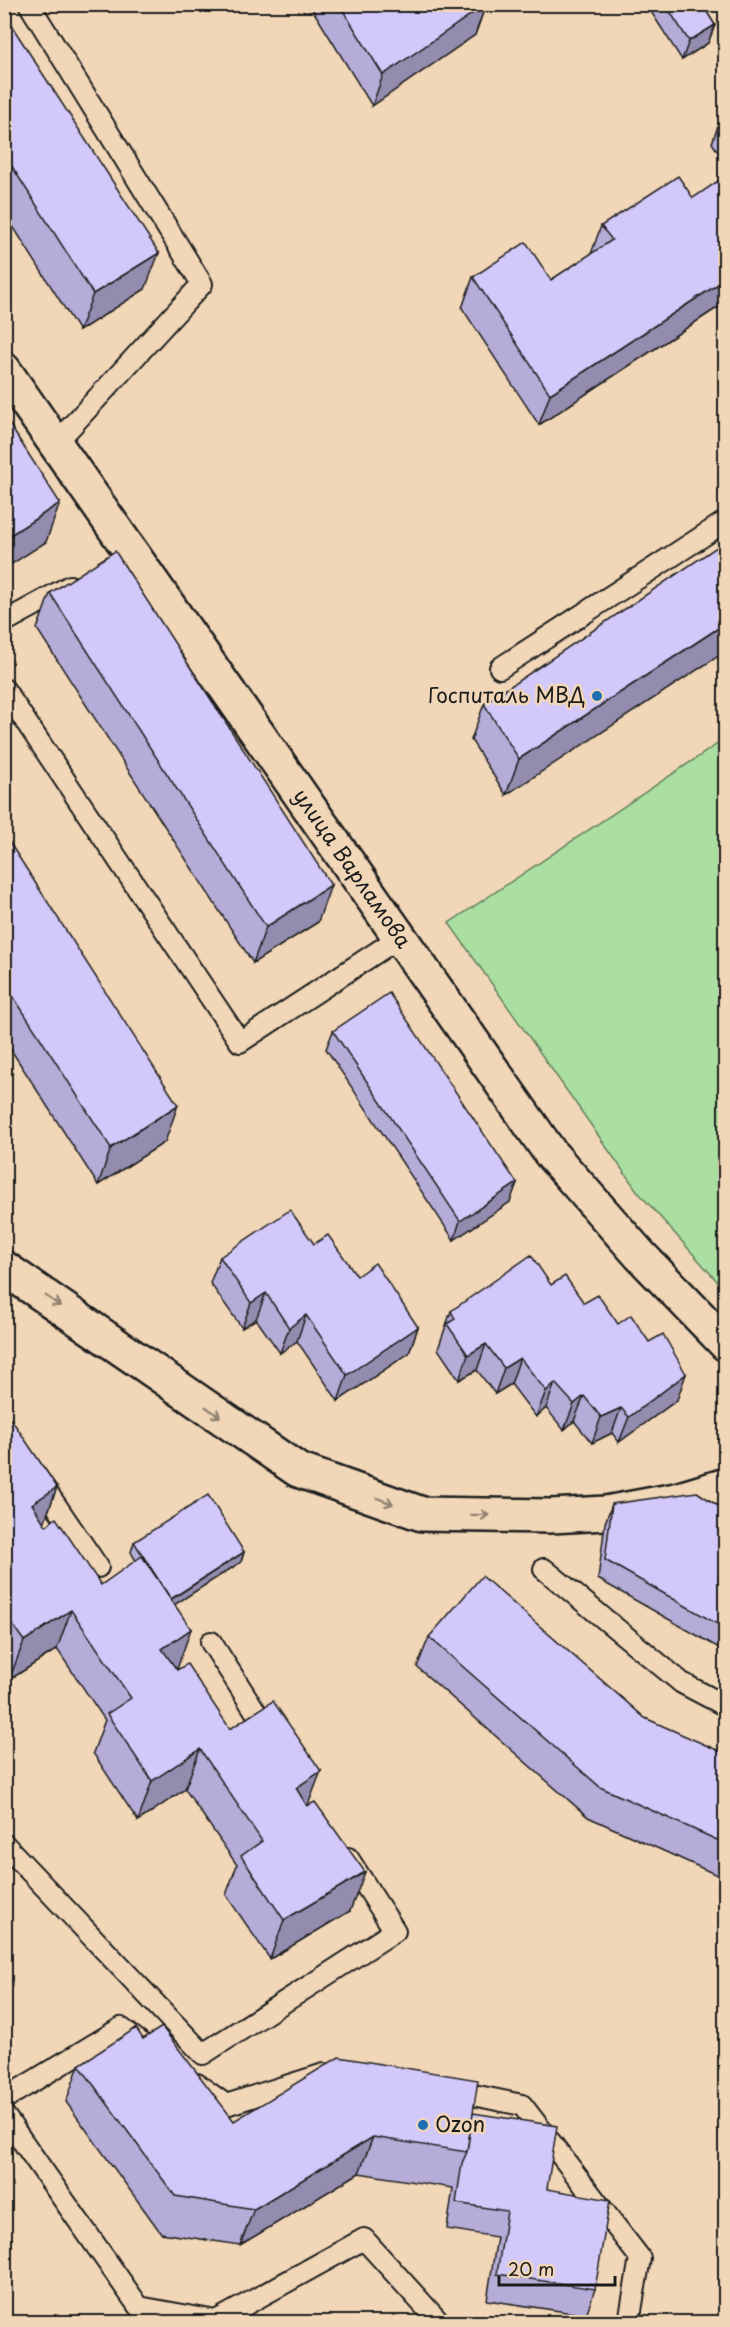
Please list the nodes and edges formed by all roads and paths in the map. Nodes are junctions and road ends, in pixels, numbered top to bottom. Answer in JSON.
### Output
{"nodes":[{"id":1,"x":29,"y":4,"type":"edge"},
{"id":2,"x":4,"y":370,"type":"edge"},
{"id":3,"x":56,"y":444,"type":"junction"},
{"id":4,"x":726,"y":520,"type":"edge"},
{"id":5,"x":82,"y":579,"type":"edge"},
{"id":6,"x":4,"y":622,"type":"edge"},
{"id":7,"x":500,"y":668,"type":"dead end"},
{"id":8,"x":4,"y":689,"type":"edge"},
{"id":9,"x":400,"y":937,"type":"junction"},
{"id":10,"x":4,"y":1268,"type":"edge"},
{"id":11,"x":726,"y":1344,"type":"edge"},
{"id":12,"x":4,"y":1445,"type":"edge"},
{"id":13,"x":726,"y":1485,"type":"edge"},
{"id":14,"x":98,"y":1568,"type":"dead end"},
{"id":15,"x":544,"y":1569,"type":"dead end"},
{"id":16,"x":211,"y":1642,"type":"dead end"},
{"id":17,"x":726,"y":1706,"type":"edge"},
{"id":18,"x":281,"y":1752,"type":"edge"},
{"id":19,"x":338,"y":1841,"type":"edge"},
{"id":20,"x":4,"y":1844,"type":"edge"},
{"id":21,"x":341,"y":2068,"type":"edge"},
{"id":22,"x":432,"y":2086,"type":"edge"},
{"id":23,"x":4,"y":2099,"type":"edge"},
{"id":24,"x":4,"y":2115,"type":"edge"},
{"id":25,"x":439,"y":2322,"type":"edge"},
{"id":26,"x":629,"y":2322,"type":"edge"}],
"edges":[{"from":1,"to":3,"type":"lane"},
{"from":2,"to":3,"type":"street","name":"улица Варламова"},
{"from":3,"to":9,"type":"street","name":"улица Варламова"},
{"from":4,"to":7,"type":"lane"},
{"from":5,"to":6,"type":"lane"},
{"from":8,"to":9,"type":"lane"},
{"from":9,"to":11,"type":"street","name":"улица Варламова"},
{"from":10,"to":13,"type":"street","one_way":true},
{"from":12,"to":14,"type":"lane"},
{"from":15,"to":17,"type":"lane"},
{"from":16,"to":18,"type":"lane"},
{"from":19,"to":20,"type":"lane"},
{"from":21,"to":23,"type":"lane"},
{"from":22,"to":26,"type":"lane"},
{"from":24,"to":25,"type":"lane"}]}
